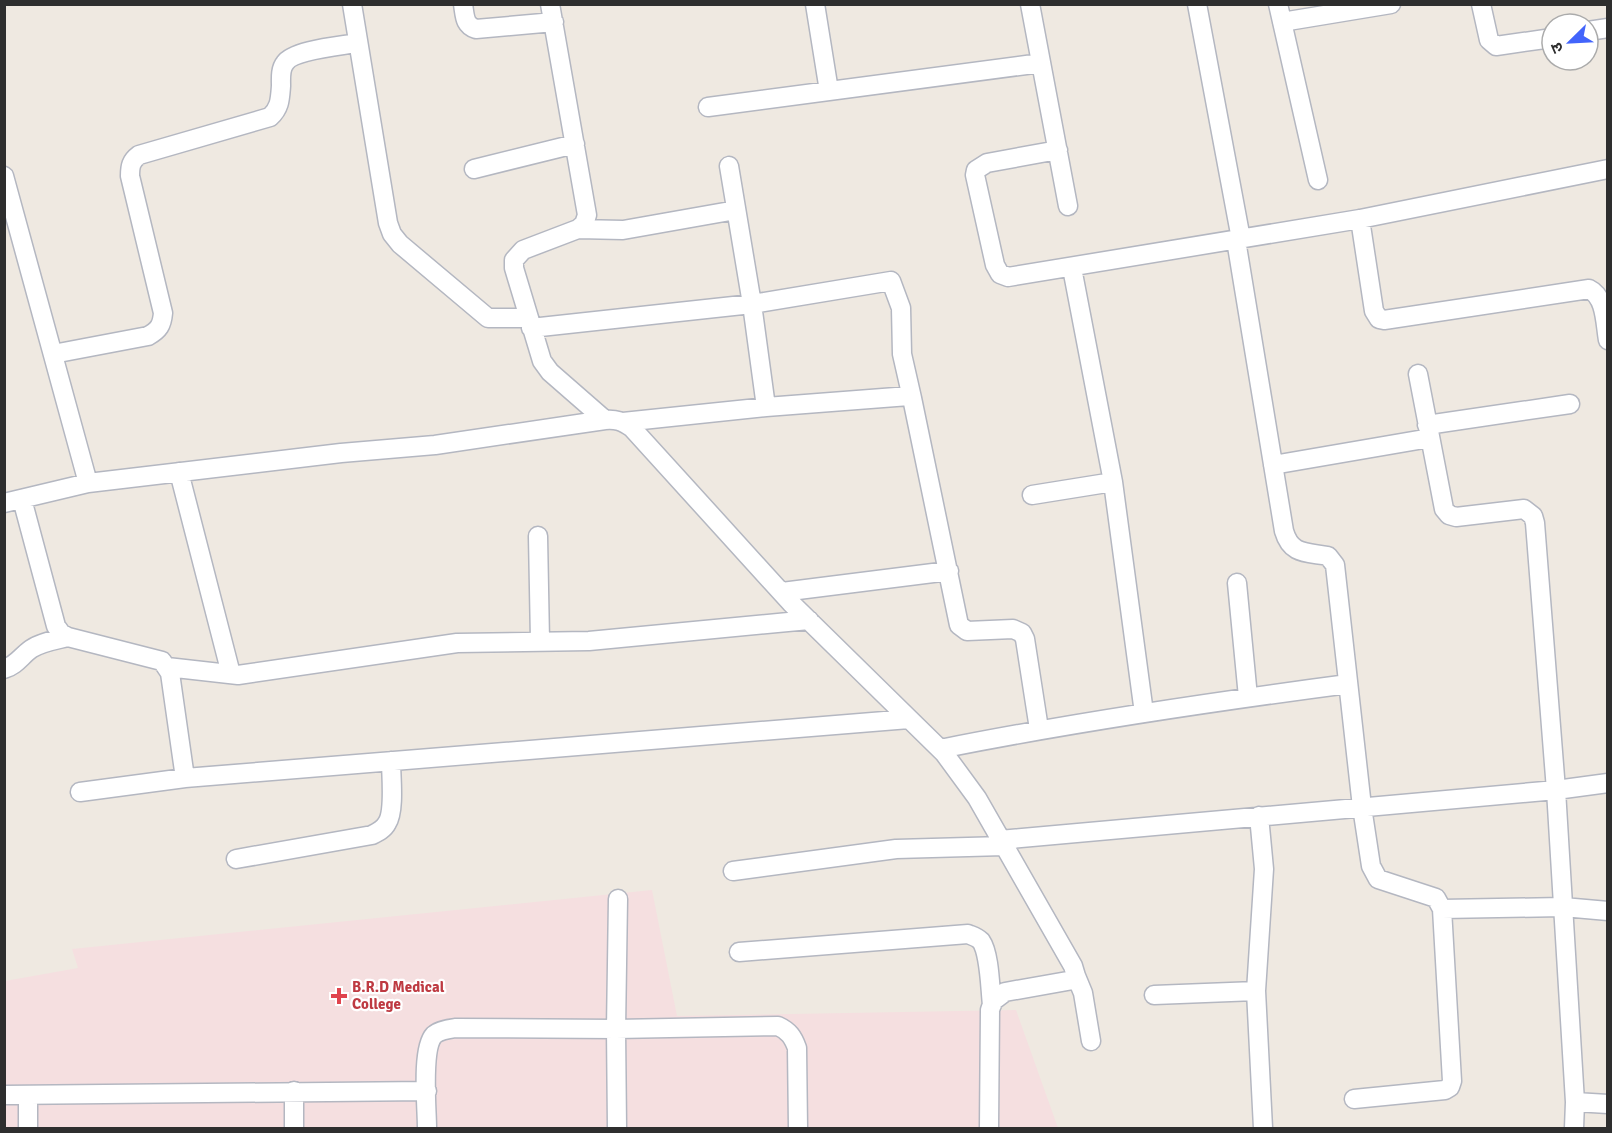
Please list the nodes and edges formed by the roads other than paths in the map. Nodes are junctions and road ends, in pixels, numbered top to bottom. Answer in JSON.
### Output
{"nodes":[{"id":1,"x":352,"y":4,"type":"edge"},
{"id":2,"x":463,"y":4,"type":"edge"},
{"id":3,"x":815,"y":4,"type":"edge"},
{"id":4,"x":1030,"y":4,"type":"edge"},
{"id":5,"x":1197,"y":4,"type":"edge"},
{"id":6,"x":1391,"y":4,"type":"edge"},
{"id":7,"x":1481,"y":4,"type":"edge"},
{"id":8,"x":552,"y":13,"type":"edge"},
{"id":9,"x":1280,"y":13,"type":"edge"},
{"id":10,"x":1540,"y":40,"type":"edge"},
{"id":11,"x":357,"y":43,"type":"junction"},
{"id":12,"x":1041,"y":63,"type":"junction"},
{"id":13,"x":829,"y":91,"type":"junction"},
{"id":14,"x":708,"y":107,"type":"dead end"},
{"id":15,"x":575,"y":144,"type":"junction"},
{"id":16,"x":1058,"y":150,"type":"junction"},
{"id":17,"x":729,"y":166,"type":"dead end"},
{"id":18,"x":474,"y":169,"type":"dead end"},
{"id":19,"x":1608,"y":169,"type":"edge"},
{"id":20,"x":4,"y":176,"type":"edge"},
{"id":21,"x":1318,"y":180,"type":"dead end"},
{"id":22,"x":1068,"y":206,"type":"dead end"},
{"id":23,"x":736,"y":210,"type":"junction"},
{"id":24,"x":1360,"y":219,"type":"junction"},
{"id":25,"x":578,"y":230,"type":"junction"},
{"id":26,"x":1239,"y":239,"type":"junction"},
{"id":27,"x":1072,"y":267,"type":"junction"},
{"id":28,"x":752,"y":304,"type":"junction"},
{"id":29,"x":530,"y":323,"type":"junction"},
{"id":30,"x":1608,"y":340,"type":"edge"},
{"id":31,"x":53,"y":354,"type":"junction"},
{"id":32,"x":1418,"y":374,"type":"dead end"},
{"id":33,"x":912,"y":398,"type":"junction"},
{"id":34,"x":1570,"y":404,"type":"dead end"},
{"id":35,"x":766,"y":407,"type":"junction"},
{"id":36,"x":605,"y":420,"type":"junction"},
{"id":37,"x":623,"y":422,"type":"junction"},
{"id":38,"x":1429,"y":432,"type":"junction"},
{"id":39,"x":1273,"y":465,"type":"junction"},
{"id":40,"x":179,"y":472,"type":"junction"},
{"id":41,"x":1113,"y":482,"type":"junction"},
{"id":42,"x":88,"y":483,"type":"junction"},
{"id":43,"x":1032,"y":495,"type":"dead end"},
{"id":44,"x":13,"y":501,"type":"edge"},
{"id":45,"x":538,"y":536,"type":"dead end"},
{"id":46,"x":949,"y":571,"type":"junction"},
{"id":47,"x":1237,"y":583,"type":"dead end"},
{"id":48,"x":782,"y":592,"type":"junction"},
{"id":49,"x":809,"y":620,"type":"junction"},
{"id":50,"x":68,"y":637,"type":"junction"},
{"id":51,"x":540,"y":641,"type":"junction"},
{"id":52,"x":167,"y":666,"type":"junction"},
{"id":53,"x":4,"y":669,"type":"edge"},
{"id":54,"x":231,"y":674,"type":"junction"},
{"id":55,"x":1348,"y":684,"type":"junction"},
{"id":56,"x":1248,"y":697,"type":"junction"},
{"id":57,"x":1144,"y":713,"type":"junction"},
{"id":58,"x":909,"y":719,"type":"junction"},
{"id":59,"x":1039,"y":729,"type":"junction"},
{"id":60,"x":940,"y":749,"type":"junction"},
{"id":61,"x":391,"y":761,"type":"junction"},
{"id":62,"x":185,"y":778,"type":"junction"},
{"id":63,"x":1608,"y":783,"type":"edge"},
{"id":64,"x":1556,"y":790,"type":"junction"},
{"id":65,"x":80,"y":792,"type":"dead end"},
{"id":66,"x":1362,"y":807,"type":"junction"},
{"id":67,"x":1259,"y":816,"type":"junction"},
{"id":68,"x":1002,"y":843,"type":"junction"},
{"id":69,"x":236,"y":859,"type":"dead end"},
{"id":70,"x":733,"y":870,"type":"dead end"},
{"id":71,"x":618,"y":898,"type":"dead end"},
{"id":72,"x":1563,"y":907,"type":"junction"},
{"id":73,"x":1442,"y":909,"type":"junction"},
{"id":74,"x":1608,"y":911,"type":"edge"},
{"id":75,"x":739,"y":952,"type":"dead end"},
{"id":76,"x":1076,"y":976,"type":"junction"},
{"id":77,"x":1256,"y":991,"type":"junction"},
{"id":78,"x":1154,"y":995,"type":"dead end"},
{"id":79,"x":992,"y":1005,"type":"junction"},
{"id":80,"x":616,"y":1029,"type":"junction"},
{"id":81,"x":1091,"y":1041,"type":"dead end"},
{"id":82,"x":294,"y":1091,"type":"junction"},
{"id":83,"x":427,"y":1091,"type":"junction"},
{"id":84,"x":4,"y":1095,"type":"edge"},
{"id":85,"x":28,"y":1095,"type":"junction"},
{"id":86,"x":1354,"y":1100,"type":"dead end"},
{"id":87,"x":1575,"y":1102,"type":"junction"},
{"id":88,"x":1608,"y":1104,"type":"edge"},
{"id":89,"x":28,"y":1128,"type":"edge"},
{"id":90,"x":294,"y":1128,"type":"edge"},
{"id":91,"x":427,"y":1128,"type":"edge"},
{"id":92,"x":617,"y":1128,"type":"edge"},
{"id":93,"x":798,"y":1128,"type":"edge"},
{"id":94,"x":989,"y":1128,"type":"edge"},
{"id":95,"x":1263,"y":1128,"type":"edge"},
{"id":96,"x":1574,"y":1128,"type":"edge"}],
"edges":[{"from":1,"to":11,"type":"street"},
{"from":2,"to":8,"type":"street"},
{"from":3,"to":13,"type":"street"},
{"from":4,"to":12,"type":"street"},
{"from":5,"to":26,"type":"street"},
{"from":6,"to":9,"type":"street"},
{"from":7,"to":10,"type":"street"},
{"from":8,"to":15,"type":"street"},
{"from":9,"to":21,"type":"street"},
{"from":11,"to":29,"type":"street"},
{"from":11,"to":31,"type":"street"},
{"from":12,"to":13,"type":"street"},
{"from":12,"to":16,"type":"street"},
{"from":13,"to":14,"type":"street"},
{"from":15,"to":18,"type":"street"},
{"from":15,"to":25,"type":"street"},
{"from":16,"to":22,"type":"street"},
{"from":16,"to":27,"type":"street"},
{"from":17,"to":23,"type":"street"},
{"from":19,"to":24,"type":"street"},
{"from":20,"to":31,"type":"street"},
{"from":23,"to":25,"type":"street"},
{"from":23,"to":28,"type":"street"},
{"from":24,"to":26,"type":"street"},
{"from":24,"to":30,"type":"street"},
{"from":25,"to":29,"type":"street"},
{"from":26,"to":27,"type":"street"},
{"from":26,"to":39,"type":"street"},
{"from":27,"to":41,"type":"street"},
{"from":28,"to":29,"type":"street"},
{"from":28,"to":33,"type":"street"},
{"from":28,"to":35,"type":"street"},
{"from":29,"to":36,"type":"street"},
{"from":31,"to":42,"type":"street"},
{"from":32,"to":38,"type":"street"},
{"from":33,"to":35,"type":"street"},
{"from":33,"to":46,"type":"street"},
{"from":34,"to":38,"type":"street"},
{"from":35,"to":37,"type":"street"},
{"from":36,"to":37,"type":"street"},
{"from":36,"to":40,"type":"street"},
{"from":37,"to":48,"type":"street"},
{"from":38,"to":39,"type":"street"},
{"from":38,"to":64,"type":"street"},
{"from":39,"to":55,"type":"street"},
{"from":40,"to":42,"type":"street"},
{"from":40,"to":54,"type":"street"},
{"from":41,"to":43,"type":"street"},
{"from":41,"to":57,"type":"street"},
{"from":42,"to":44,"type":"street"},
{"from":44,"to":50,"type":"street"},
{"from":45,"to":51,"type":"street"},
{"from":46,"to":48,"type":"street"},
{"from":46,"to":59,"type":"street"},
{"from":47,"to":56,"type":"street"},
{"from":48,"to":49,"type":"street"},
{"from":49,"to":51,"type":"street"},
{"from":49,"to":58,"type":"street"},
{"from":50,"to":52,"type":"street"},
{"from":50,"to":53,"type":"street"},
{"from":51,"to":54,"type":"street"},
{"from":52,"to":54,"type":"street"},
{"from":52,"to":62,"type":"street"},
{"from":55,"to":56,"type":"street"},
{"from":55,"to":66,"type":"street"},
{"from":56,"to":57,"type":"street"},
{"from":57,"to":59,"type":"street"},
{"from":58,"to":60,"type":"street"},
{"from":58,"to":61,"type":"street"},
{"from":59,"to":60,"type":"street"},
{"from":60,"to":68,"type":"street"},
{"from":61,"to":62,"type":"street"},
{"from":61,"to":69,"type":"street"},
{"from":62,"to":65,"type":"street"},
{"from":63,"to":64,"type":"street"},
{"from":64,"to":66,"type":"street"},
{"from":64,"to":72,"type":"street"},
{"from":66,"to":67,"type":"street"},
{"from":66,"to":73,"type":"street"},
{"from":67,"to":68,"type":"street"},
{"from":67,"to":77,"type":"street"},
{"from":68,"to":70,"type":"street"},
{"from":68,"to":76,"type":"street"},
{"from":71,"to":80,"type":"street"},
{"from":72,"to":73,"type":"street"},
{"from":72,"to":74,"type":"street"},
{"from":72,"to":87,"type":"street"},
{"from":73,"to":86,"type":"street"},
{"from":75,"to":79,"type":"street"},
{"from":76,"to":79,"type":"street"},
{"from":76,"to":81,"type":"street"},
{"from":77,"to":78,"type":"street"},
{"from":77,"to":95,"type":"street"},
{"from":79,"to":94,"type":"street"},
{"from":80,"to":83,"type":"street"},
{"from":80,"to":92,"type":"street"},
{"from":80,"to":93,"type":"street"},
{"from":82,"to":83,"type":"street"},
{"from":82,"to":85,"type":"street"},
{"from":82,"to":90,"type":"street"},
{"from":83,"to":91,"type":"street"},
{"from":84,"to":85,"type":"street"},
{"from":85,"to":89,"type":"street"},
{"from":87,"to":88,"type":"street"},
{"from":87,"to":96,"type":"street"}]}
